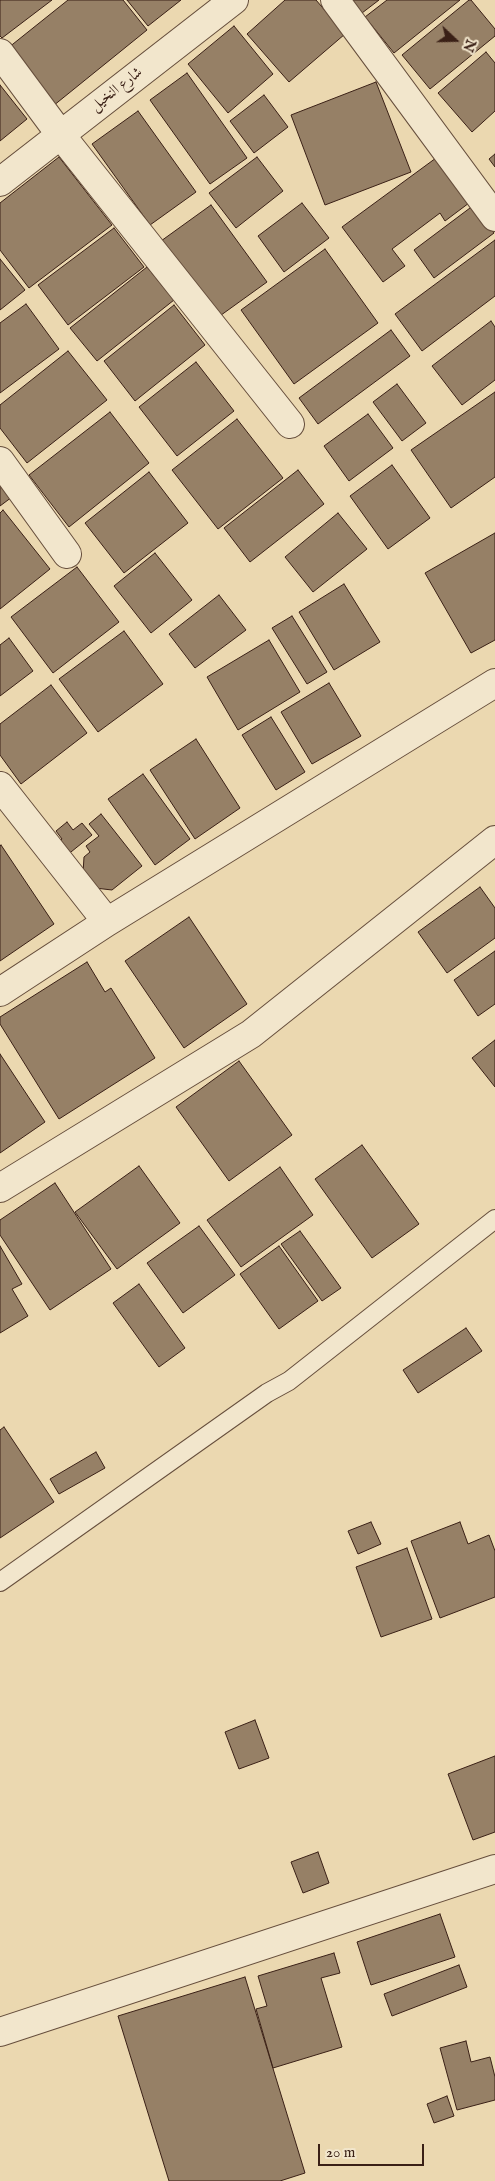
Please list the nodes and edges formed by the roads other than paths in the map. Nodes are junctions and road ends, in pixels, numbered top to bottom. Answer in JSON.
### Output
{"nodes":[{"id":1,"x":234,"y":0,"type":"edge"},
{"id":2,"x":335,"y":0,"type":"edge"},
{"id":3,"x":0,"y":54,"type":"edge"},
{"id":4,"x":60,"y":134,"type":"junction"},
{"id":5,"x":0,"y":182,"type":"edge"},
{"id":6,"x":495,"y":217,"type":"edge"},
{"id":7,"x":290,"y":424,"type":"dead end"},
{"id":8,"x":0,"y":461,"type":"edge"},
{"id":9,"x":67,"y":554,"type":"dead end"},
{"id":10,"x":495,"y":683,"type":"edge"},
{"id":11,"x":0,"y":786,"type":"edge"},
{"id":12,"x":495,"y":840,"type":"edge"},
{"id":13,"x":106,"y":922,"type":"junction"},
{"id":14,"x":0,"y":992,"type":"edge"},
{"id":15,"x":0,"y":1188,"type":"edge"},
{"id":16,"x":495,"y":1219,"type":"edge"},
{"id":17,"x":0,"y":1582,"type":"edge"},
{"id":18,"x":495,"y":1869,"type":"edge"},
{"id":19,"x":0,"y":2032,"type":"edge"}],
"edges":[{"from":1,"to":4,"type":"street","name":"شارع النخيل"},
{"from":2,"to":6,"type":"street"},
{"from":3,"to":4,"type":"street"},
{"from":4,"to":5,"type":"street","name":"شارع النخيل"},
{"from":4,"to":7,"type":"street"},
{"from":8,"to":9,"type":"street"},
{"from":10,"to":13,"type":"street"},
{"from":11,"to":13,"type":"street"},
{"from":12,"to":15,"type":"street"},
{"from":13,"to":14,"type":"street"},
{"from":16,"to":17,"type":"lane"},
{"from":18,"to":19,"type":"street"}]}
